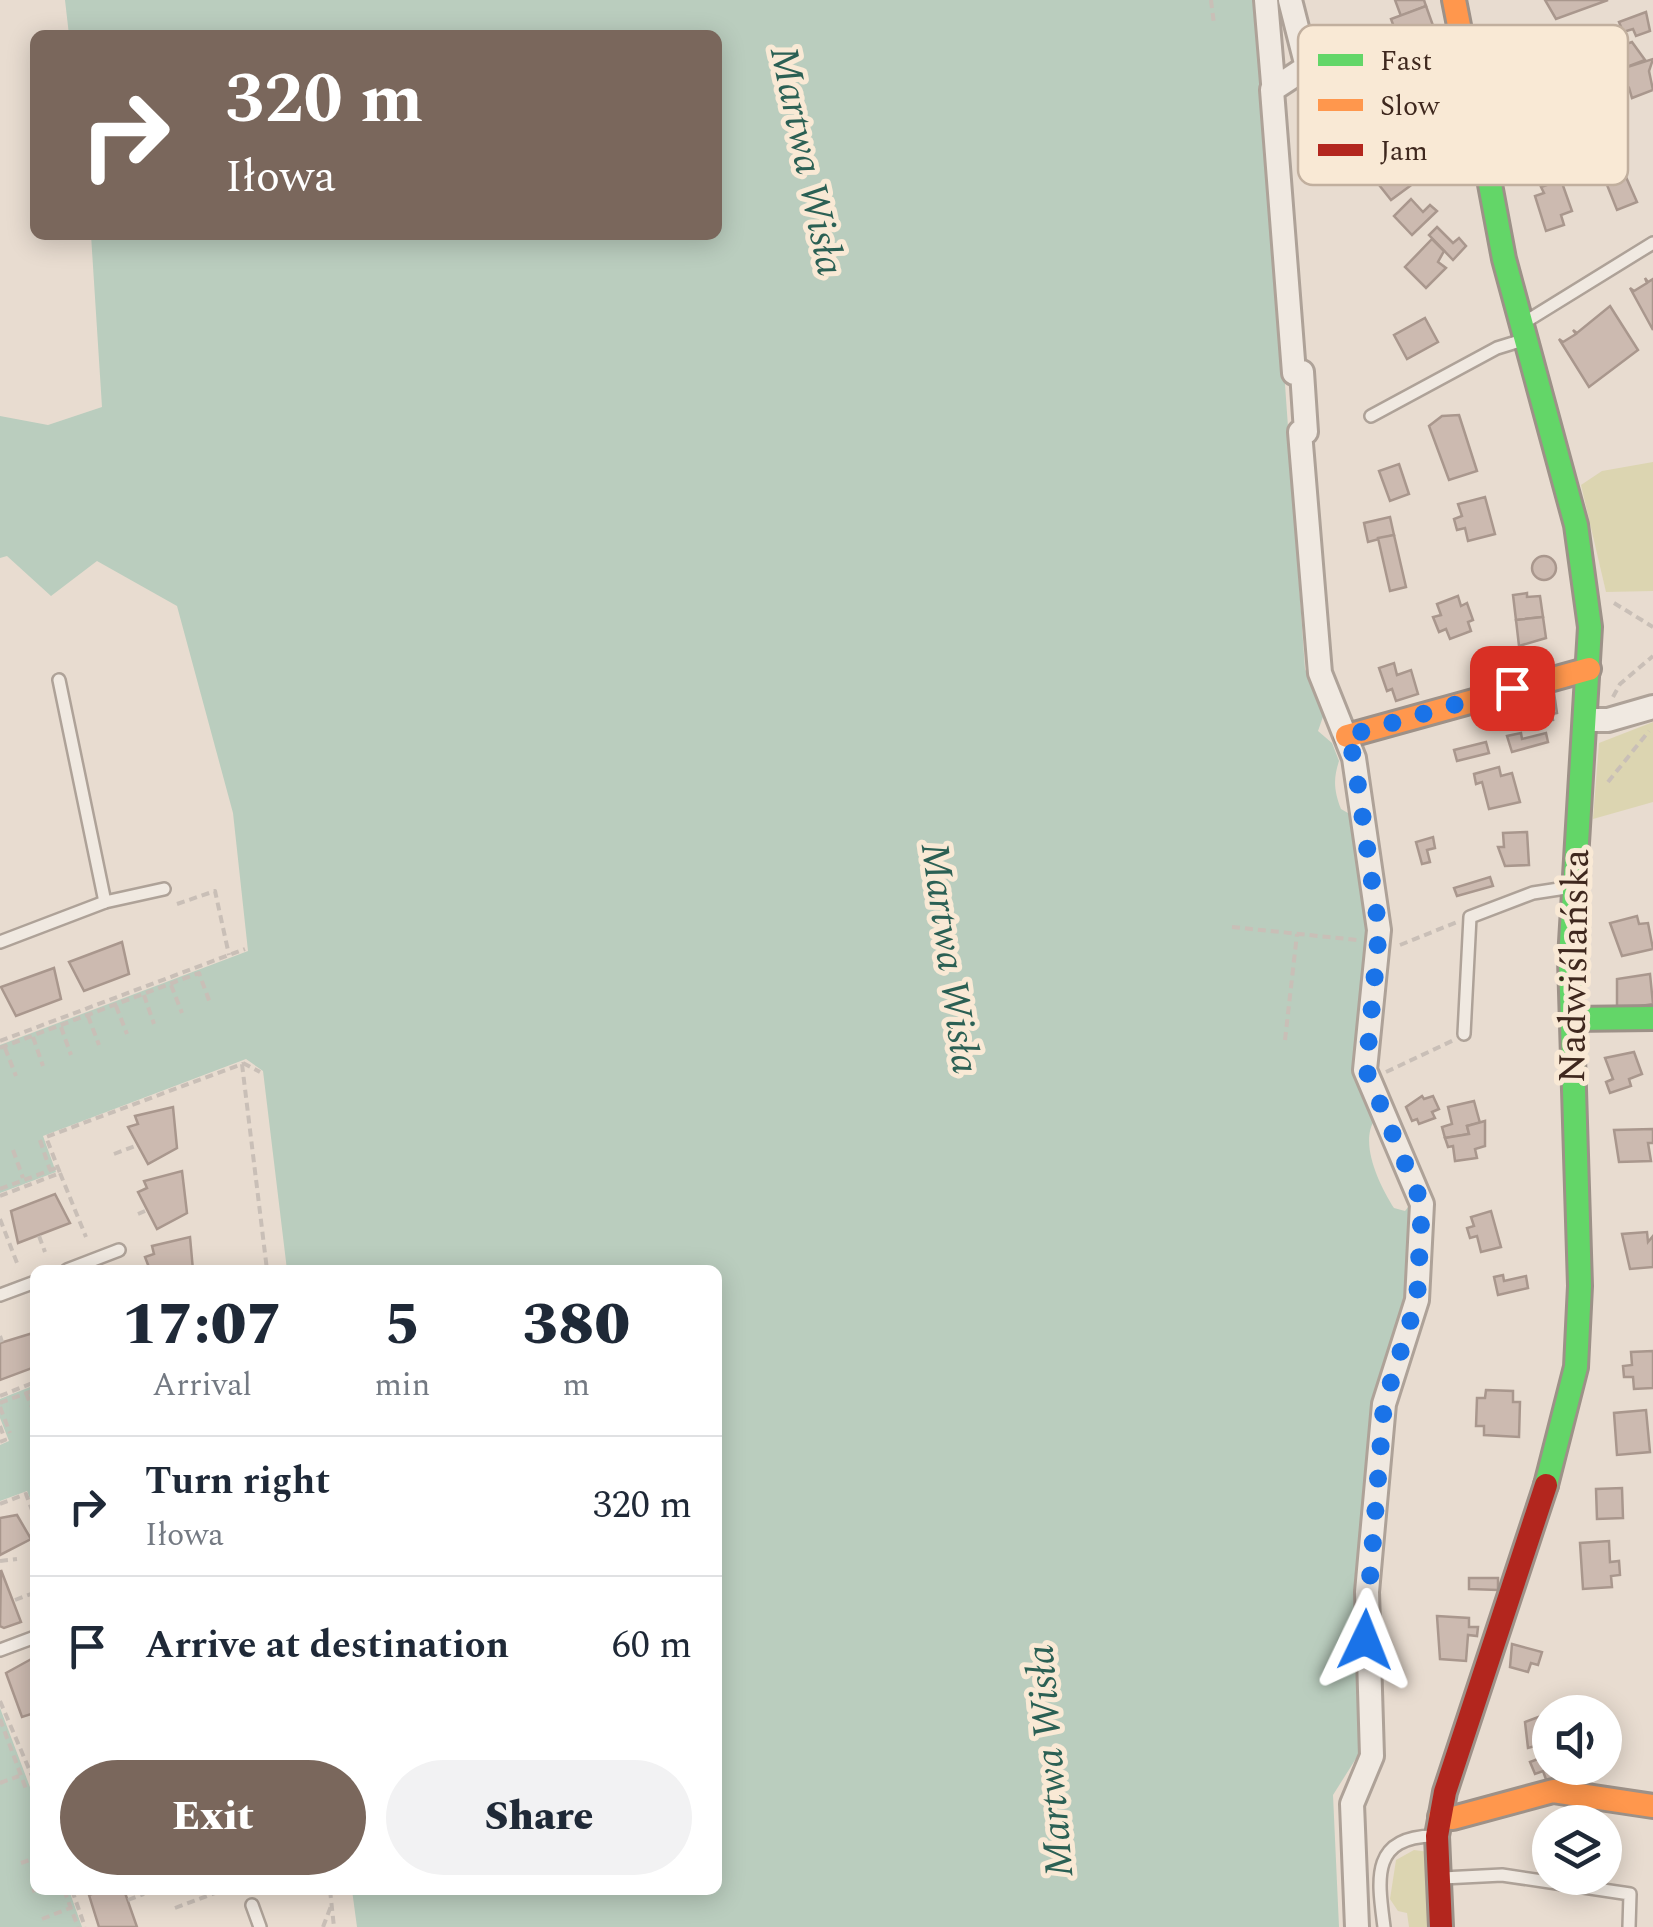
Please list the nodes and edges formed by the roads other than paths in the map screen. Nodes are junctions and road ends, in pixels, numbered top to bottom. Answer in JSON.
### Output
{"nodes":[{"id":1,"x":1266,"y":0,"type":"edge"},
{"id":2,"x":1290,"y":0,"type":"edge"},
{"id":3,"x":1454,"y":0,"type":"edge"},
{"id":4,"x":1459,"y":25,"type":"edge"},
{"id":5,"x":1298,"y":32,"type":"edge"},
{"id":6,"x":1298,"y":73,"type":"edge"},
{"id":7,"x":1273,"y":83,"type":"dead end"},
{"id":8,"x":1491,"y":185,"type":"edge"},
{"id":9,"x":1653,"y":244,"type":"edge"},
{"id":10,"x":1521,"y":332,"type":"junction"},
{"id":11,"x":1371,"y":416,"type":"dead end"},
{"id":12,"x":1589,"y":670,"type":"junction"},
{"id":13,"x":59,"y":680,"type":"dead end"},
{"id":14,"x":1653,"y":706,"type":"edge"},
{"id":15,"x":1587,"y":720,"type":"junction"},
{"id":16,"x":1347,"y":736,"type":"junction"},
{"id":17,"x":1572,"y":888,"type":"junction"},
{"id":18,"x":164,"y":889,"type":"dead end"},
{"id":19,"x":105,"y":902,"type":"junction"},
{"id":20,"x":0,"y":942,"type":"edge"},
{"id":21,"x":1653,"y":1018,"type":"edge"},
{"id":22,"x":1570,"y":1019,"type":"junction"},
{"id":23,"x":1464,"y":1034,"type":"road end"},
{"id":24,"x":119,"y":1250,"type":"dead end"},
{"id":25,"x":79,"y":1265,"type":"edge"},
{"id":26,"x":30,"y":1284,"type":"edge"},
{"id":27,"x":0,"y":1295,"type":"edge"},
{"id":28,"x":30,"y":1639,"type":"edge"},
{"id":29,"x":0,"y":1650,"type":"edge"},
{"id":30,"x":1653,"y":1806,"type":"edge"},
{"id":31,"x":1439,"y":1826,"type":"junction"},
{"id":32,"x":1437,"y":1877,"type":"junction"},
{"id":33,"x":252,"y":1905,"type":"dead end"},
{"id":34,"x":260,"y":1927,"type":"edge"},
{"id":35,"x":1357,"y":1927,"type":"edge"},
{"id":36,"x":1384,"y":1927,"type":"edge"},
{"id":37,"x":1441,"y":1927,"type":"edge"},
{"id":38,"x":1629,"y":1927,"type":"edge"}],
"edges":[{"from":1,"to":7,"type":"street"},
{"from":2,"to":5,"type":"street"},
{"from":3,"to":4,"type":"street","name":"Nadwiślańska"},
{"from":6,"to":16,"type":"street"},
{"from":8,"to":10,"type":"street","name":"Nadwiślańska"},
{"from":9,"to":10,"type":"lane"},
{"from":10,"to":11,"type":"lane"},
{"from":10,"to":12,"type":"street","name":"Nadwiślańska"},
{"from":12,"to":15,"type":"street","name":"Nadwiślańska"},
{"from":12,"to":16,"type":"street"},
{"from":13,"to":19,"type":"lane"},
{"from":14,"to":15,"type":"street"},
{"from":15,"to":17,"type":"street","name":"Nadwiślańska"},
{"from":16,"to":35,"type":"street"},
{"from":17,"to":22,"type":"street","name":"Nadwiślańska"},
{"from":17,"to":23,"type":"lane"},
{"from":18,"to":19,"type":"lane"},
{"from":19,"to":20,"type":"lane"},
{"from":21,"to":22,"type":"street"},
{"from":22,"to":31,"type":"street","name":"Nadwiślańska"},
{"from":24,"to":25,"type":"lane"},
{"from":26,"to":27,"type":"lane"},
{"from":28,"to":29,"type":"lane"},
{"from":30,"to":31,"type":"street"},
{"from":31,"to":32,"type":"street","name":"Nadwiślańska"},
{"from":31,"to":36,"type":"lane"},
{"from":32,"to":37,"type":"street","name":"Nadwiślańska"},
{"from":32,"to":38,"type":"lane"},
{"from":33,"to":34,"type":"lane"}]}
